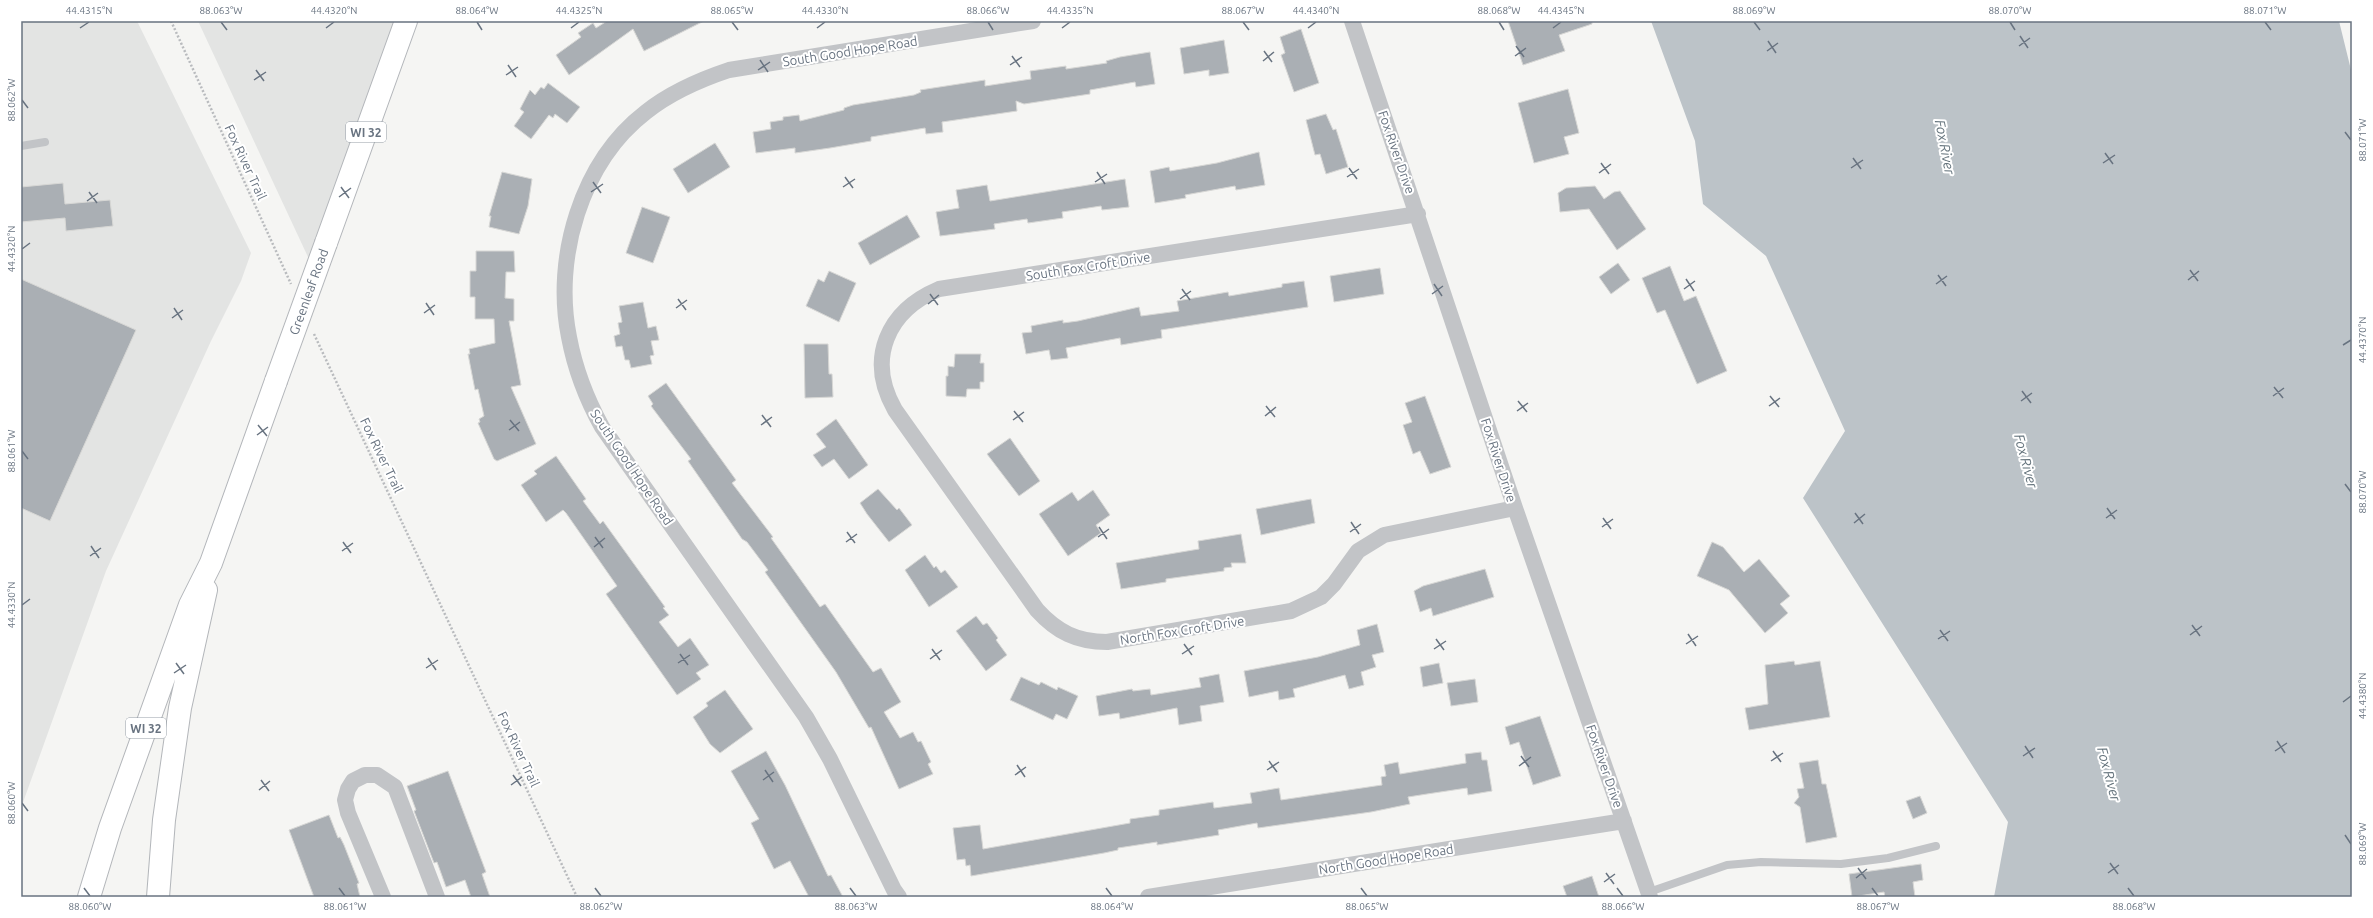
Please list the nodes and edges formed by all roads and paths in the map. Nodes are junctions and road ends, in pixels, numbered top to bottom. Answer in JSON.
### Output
{"nodes":[{"id":1,"x":171,"y":21,"type":"edge"},
{"id":2,"x":406,"y":21,"type":"edge"},
{"id":3,"x":1033,"y":21,"type":"edge"},
{"id":4,"x":1352,"y":21,"type":"edge"},
{"id":5,"x":45,"y":142,"type":"dead end"},
{"id":6,"x":21,"y":146,"type":"edge"},
{"id":7,"x":1418,"y":214,"type":"junction"},
{"id":8,"x":293,"y":290,"type":"dead end"},
{"id":9,"x":312,"y":331,"type":"dead end"},
{"id":10,"x":914,"y":437,"type":"joint"},
{"id":11,"x":1515,"y":508,"type":"junction"},
{"id":12,"x":211,"y":563,"type":"junction"},
{"id":13,"x":1624,"y":821,"type":"junction"},
{"id":14,"x":1936,"y":846,"type":"dead end"},
{"id":15,"x":1650,"y":894,"type":"edge"},
{"id":16,"x":89,"y":897,"type":"edge"},
{"id":17,"x":158,"y":897,"type":"edge"},
{"id":18,"x":383,"y":897,"type":"edge"},
{"id":19,"x":437,"y":897,"type":"edge"},
{"id":20,"x":577,"y":897,"type":"edge"},
{"id":21,"x":899,"y":897,"type":"edge"},
{"id":22,"x":1148,"y":897,"type":"edge"}],
"edges":[{"from":1,"to":8,"type":"path","name":"Fox River Trail"},
{"from":2,"to":12,"type":"main road","name":"Greenleaf Road","number":"WI 32","bridge":true},
{"from":3,"to":21,"type":"street","name":"South Good Hope Road"},
{"from":4,"to":7,"type":"street","name":"Fox River Drive"},
{"from":5,"to":6,"type":"lane"},
{"from":7,"to":10,"type":"street","name":"South Fox Croft Drive"},
{"from":7,"to":11,"type":"street","name":"Fox River Drive"},
{"from":9,"to":20,"type":"path","name":"Fox River Trail"},
{"from":10,"to":11,"type":"street","name":"North Fox Croft Drive"},
{"from":11,"to":13,"type":"street","name":"Fox River Drive"},
{"from":12,"to":16,"type":"main road","number":"WI 32"},
{"from":12,"to":17,"type":"main road","number":"WI 32"},
{"from":13,"to":15,"type":"street","name":"Fox River Drive"},
{"from":13,"to":22,"type":"street","name":"North Good Hope Road"},
{"from":14,"to":15,"type":"lane"},
{"from":18,"to":19,"type":"street"}]}
